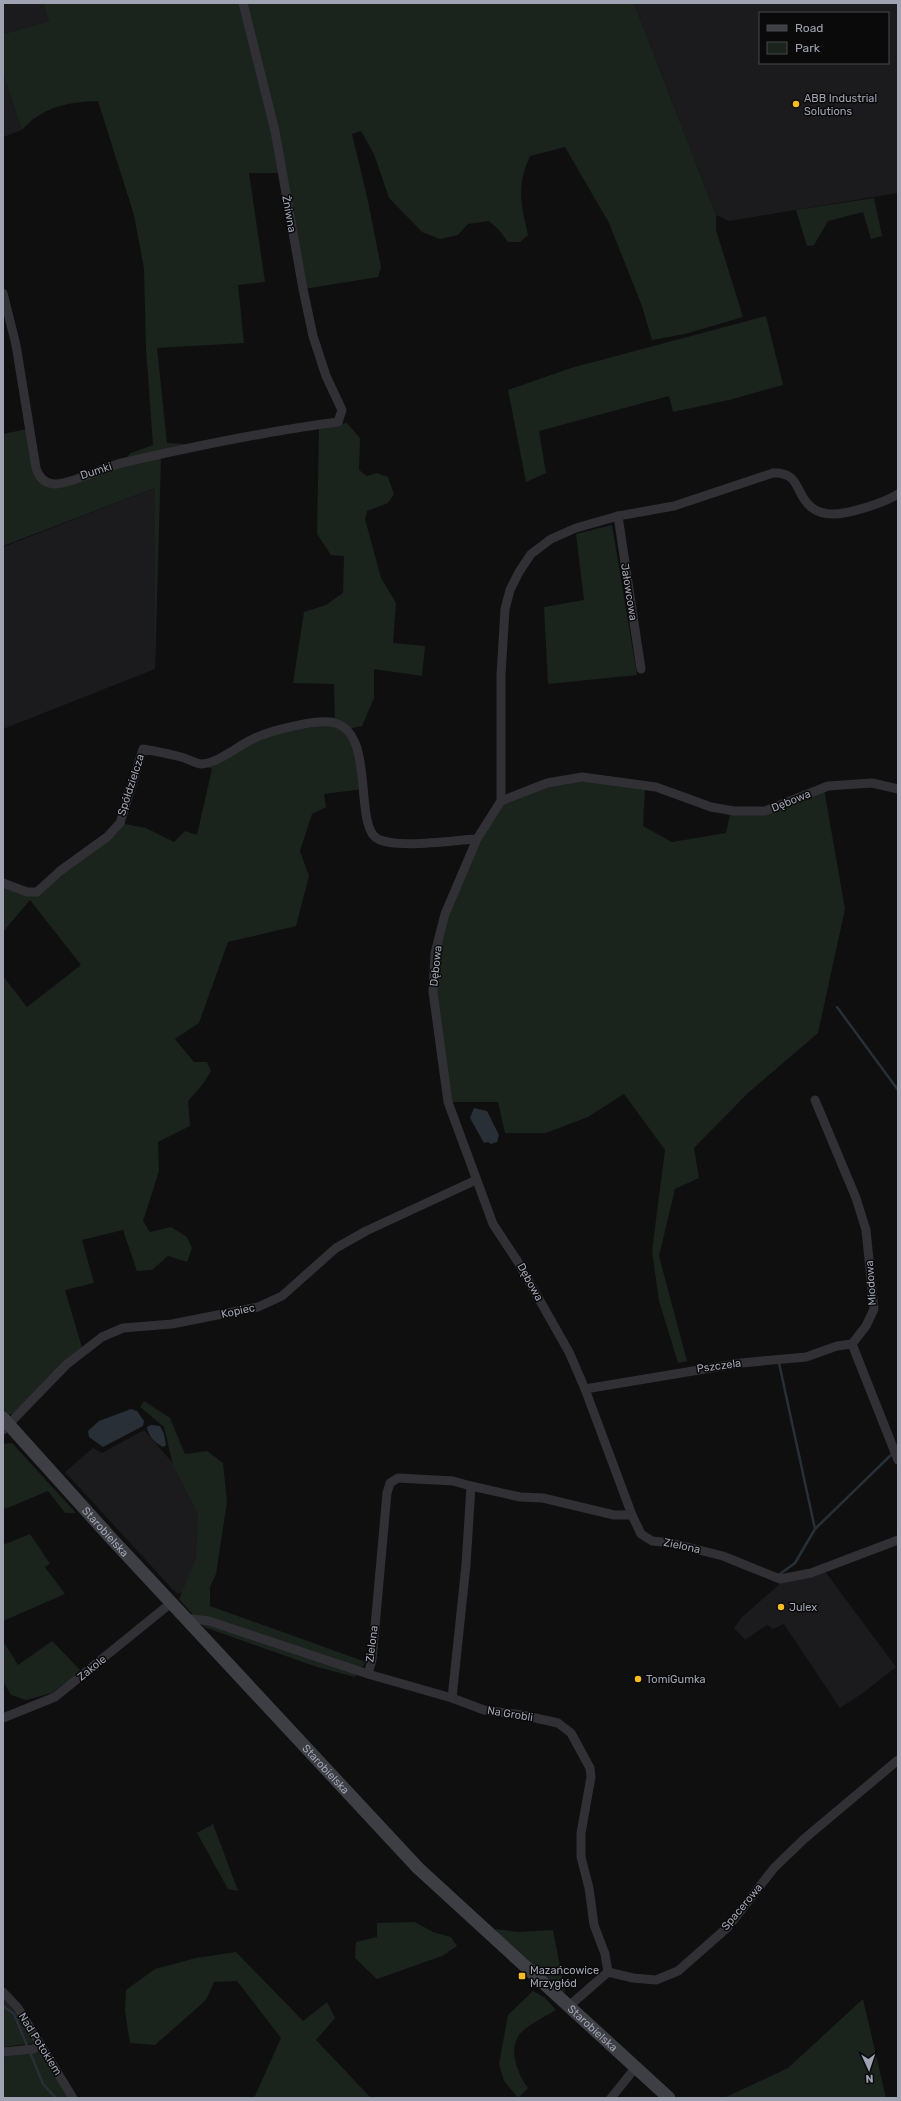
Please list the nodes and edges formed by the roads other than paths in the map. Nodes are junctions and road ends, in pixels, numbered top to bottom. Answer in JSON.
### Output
{"nodes":[{"id":1,"x":243,"y":3,"type":"edge"},
{"id":2,"x":3,"y":293,"type":"edge"},
{"id":3,"x":338,"y":422,"type":"joint"},
{"id":4,"x":898,"y":494,"type":"edge"},
{"id":5,"x":618,"y":516,"type":"junction"},
{"id":6,"x":641,"y":669,"type":"dead end"},
{"id":7,"x":898,"y":789,"type":"edge"},
{"id":8,"x":501,"y":801,"type":"junction"},
{"id":9,"x":477,"y":838,"type":"junction"},
{"id":10,"x":3,"y":883,"type":"edge"},
{"id":11,"x":815,"y":1100,"type":"dead end"},
{"id":12,"x":476,"y":1180,"type":"junction"},
{"id":13,"x":852,"y":1344,"type":"junction"},
{"id":14,"x":586,"y":1389,"type":"junction"},
{"id":15,"x":5,"y":1424,"type":"edge"},
{"id":16,"x":898,"y":1460,"type":"edge"},
{"id":17,"x":471,"y":1486,"type":"junction"},
{"id":18,"x":632,"y":1515,"type":"junction"},
{"id":19,"x":898,"y":1540,"type":"edge"},
{"id":20,"x":171,"y":1603,"type":"junction"},
{"id":21,"x":185,"y":1618,"type":"junction"},
{"id":22,"x":368,"y":1674,"type":"junction"},
{"id":23,"x":452,"y":1698,"type":"junction"},
{"id":24,"x":3,"y":1718,"type":"edge"},
{"id":25,"x":898,"y":1760,"type":"edge"},
{"id":26,"x":608,"y":1972,"type":"junction"},
{"id":27,"x":3,"y":1992,"type":"edge"},
{"id":28,"x":570,"y":2006,"type":"junction"},
{"id":29,"x":33,"y":2048,"type":"junction"},
{"id":30,"x":3,"y":2052,"type":"edge"},
{"id":31,"x":636,"y":2067,"type":"junction"},
{"id":32,"x":73,"y":2098,"type":"edge"},
{"id":33,"x":611,"y":2098,"type":"edge"},
{"id":34,"x":669,"y":2098,"type":"edge"}],
"edges":[{"from":1,"to":3,"type":"street","name":"Żniwna"},
{"from":2,"to":3,"type":"street","name":"Dumki"},
{"from":4,"to":5,"type":"street"},
{"from":5,"to":6,"type":"street","name":"Jałowcowa"},
{"from":5,"to":8,"type":"street"},
{"from":7,"to":8,"type":"street","name":"Dębowa"},
{"from":8,"to":9,"type":"street","name":"Dębowa"},
{"from":9,"to":10,"type":"street","name":"Spółdzielcza"},
{"from":9,"to":12,"type":"street","name":"Dębowa"},
{"from":11,"to":13,"type":"street","name":"Miodowa"},
{"from":12,"to":14,"type":"street","name":"Dębowa"},
{"from":12,"to":15,"type":"street","name":"Kopiec"},
{"from":13,"to":14,"type":"street","name":"Pszczela"},
{"from":13,"to":16,"type":"street"},
{"from":14,"to":18,"type":"street","name":"Dębowa"},
{"from":15,"to":20,"type":"street","name":"Starobielska"},
{"from":17,"to":18,"type":"street","name":"Zielona"},
{"from":17,"to":22,"type":"street","name":"Zielona"},
{"from":17,"to":23,"type":"street"},
{"from":18,"to":19,"type":"street","name":"Zielona"},
{"from":20,"to":21,"type":"street","name":"Starobielska"},
{"from":20,"to":24,"type":"street","name":"Zakole"},
{"from":21,"to":22,"type":"street","name":"Na Grobli"},
{"from":21,"to":28,"type":"street","name":"Starobielska"},
{"from":22,"to":23,"type":"street","name":"Na Grobli"},
{"from":23,"to":26,"type":"street","name":"Na Grobli"},
{"from":25,"to":26,"type":"street","name":"Spacerowa"},
{"from":26,"to":28,"type":"street"},
{"from":27,"to":29,"type":"street","name":"Nad Potokiem"},
{"from":28,"to":31,"type":"street","name":"Starobielska"},
{"from":29,"to":30,"type":"street"},
{"from":29,"to":32,"type":"street","name":"Nad Potokiem"},
{"from":31,"to":33,"type":"street"},
{"from":31,"to":34,"type":"street","name":"Starobielska"}]}
